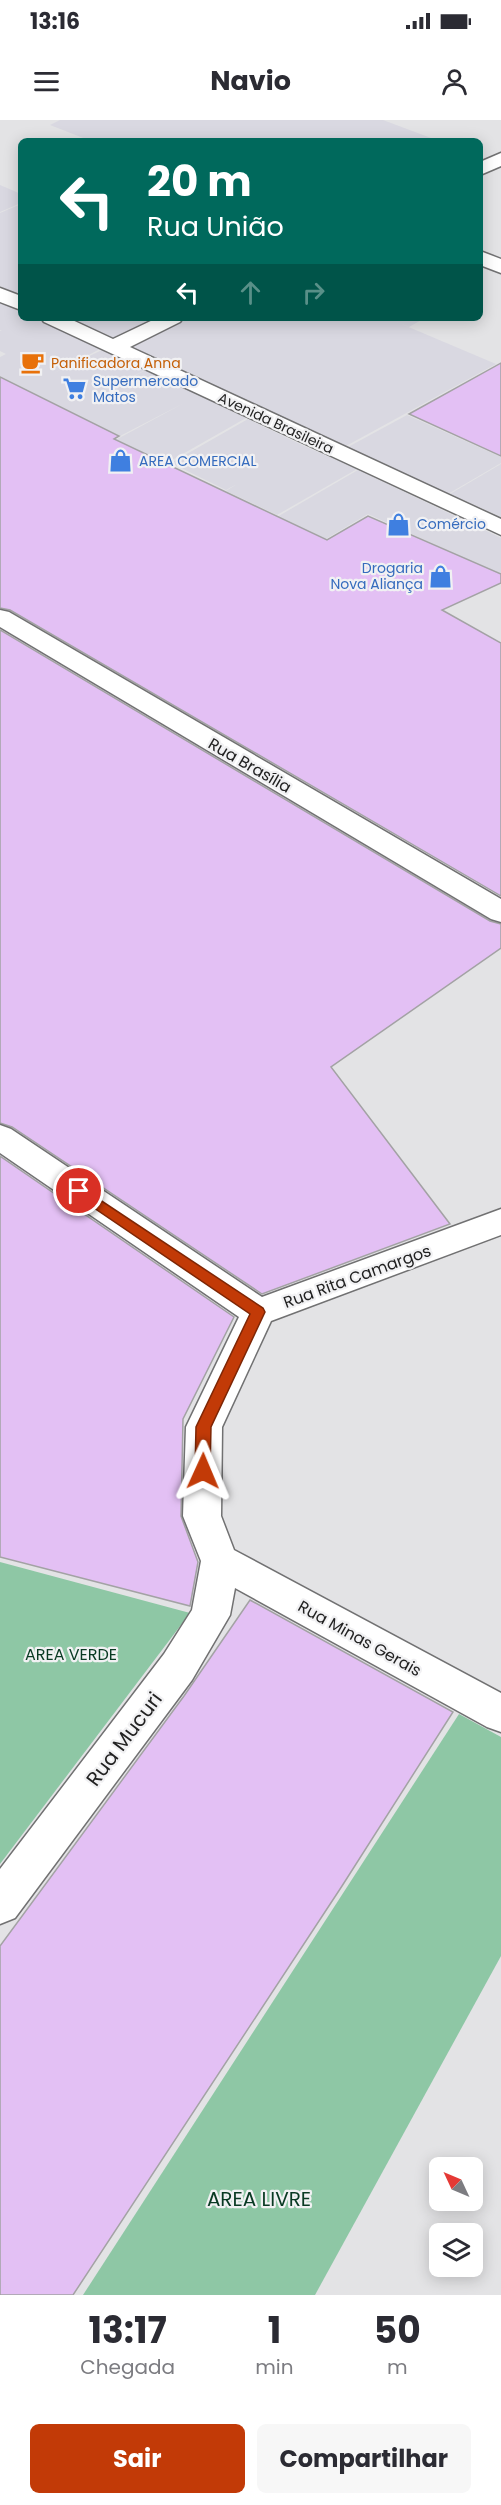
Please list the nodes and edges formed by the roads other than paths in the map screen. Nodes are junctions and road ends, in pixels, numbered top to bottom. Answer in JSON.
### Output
{"nodes":[{"id":1,"x":501,"y":159,"type":"edge"},
{"id":2,"x":483,"y":168,"type":"edge"},
{"id":3,"x":483,"y":258,"type":"edge"},
{"id":4,"x":501,"y":267,"type":"edge"},
{"id":5,"x":0,"y":294,"type":"edge"},
{"id":6,"x":18,"y":303,"type":"edge"},
{"id":7,"x":57,"y":321,"type":"edge"},
{"id":8,"x":167,"y":321,"type":"edge"},
{"id":9,"x":113,"y":347,"type":"junction"},
{"id":10,"x":501,"y":528,"type":"edge"},
{"id":11,"x":0,"y":617,"type":"edge"},
{"id":12,"x":501,"y":912,"type":"edge"},
{"id":13,"x":0,"y":1137,"type":"edge"},
{"id":14,"x":501,"y":1222,"type":"edge"},
{"id":15,"x":258,"y":1312,"type":"junction"},
{"id":16,"x":220,"y":1561,"type":"junction"},
{"id":17,"x":501,"y":1714,"type":"edge"},
{"id":18,"x":0,"y":1903,"type":"edge"}],
"edges":[{"from":1,"to":2,"type":"street"},
{"from":3,"to":4,"type":"street"},
{"from":5,"to":6,"type":"street"},
{"from":7,"to":9,"type":"street","name":"Avenida Brasileira"},
{"from":8,"to":9,"type":"street"},
{"from":9,"to":10,"type":"street","name":"Avenida Brasileira"},
{"from":11,"to":12,"type":"street","name":"Rua Brasília"},
{"from":13,"to":15,"type":"street"},
{"from":14,"to":15,"type":"street","name":"Rua Rita Camargos"},
{"from":15,"to":16,"type":"street"},
{"from":16,"to":17,"type":"street","name":"Rua Minas Gerais"},
{"from":16,"to":18,"type":"street","name":"Rua Mucuri"}]}
